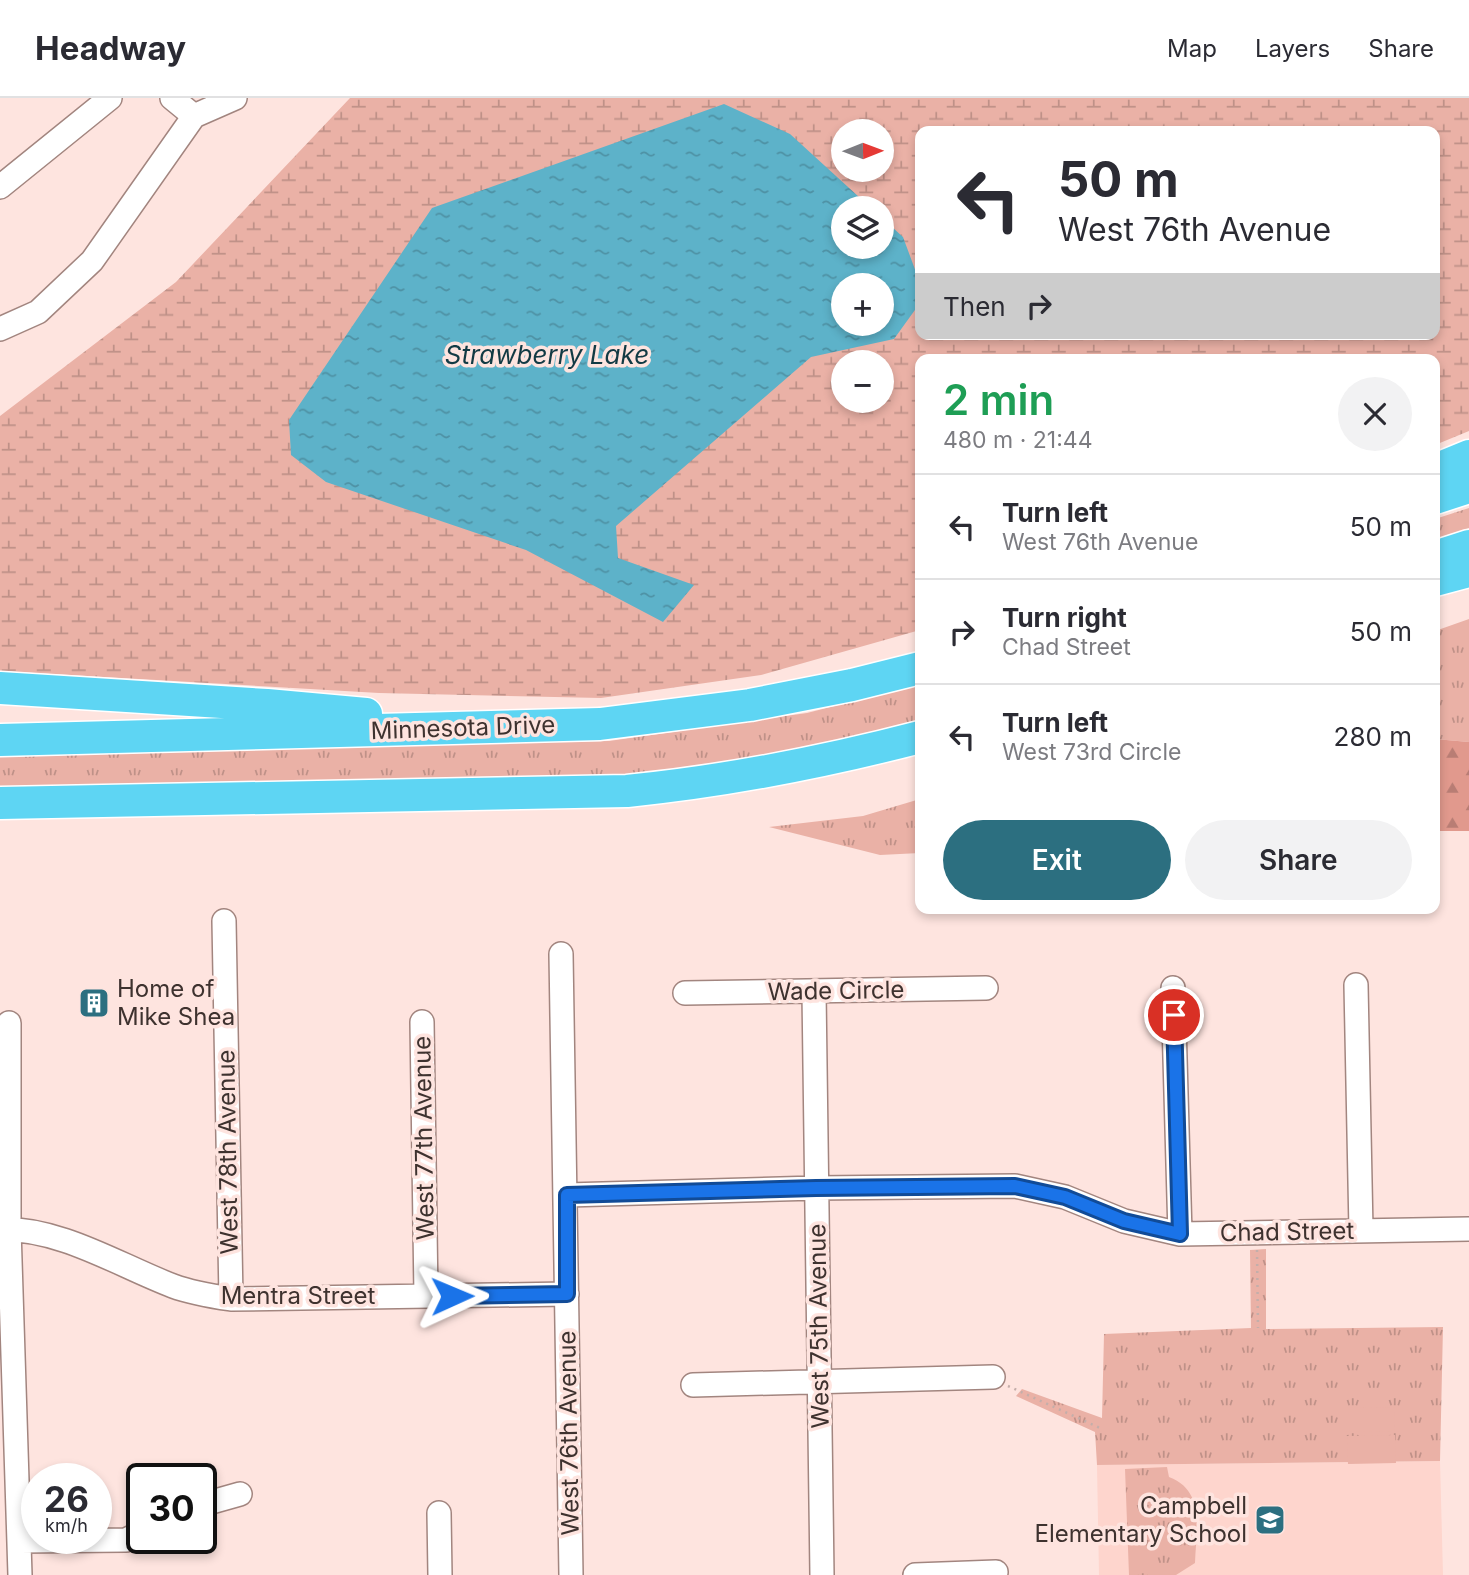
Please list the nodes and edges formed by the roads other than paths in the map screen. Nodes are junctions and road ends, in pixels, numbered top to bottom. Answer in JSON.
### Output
{"nodes":[{"id":1,"x":110,"y":98,"type":"edge"},
{"id":2,"x":172,"y":98,"type":"edge"},
{"id":3,"x":235,"y":98,"type":"edge"},
{"id":4,"x":194,"y":116,"type":"junction"},
{"id":5,"x":0,"y":187,"type":"edge"},
{"id":6,"x":0,"y":329,"type":"edge"},
{"id":7,"x":1469,"y":456,"type":"edge"},
{"id":8,"x":1440,"y":468,"type":"edge"},
{"id":9,"x":1469,"y":487,"type":"edge"},
{"id":10,"x":1440,"y":496,"type":"edge"},
{"id":11,"x":1469,"y":546,"type":"edge"},
{"id":12,"x":1440,"y":555,"type":"edge"},
{"id":13,"x":1469,"y":571,"type":"edge"},
{"id":14,"x":1440,"y":579,"type":"edge"},
{"id":15,"x":915,"y":669,"type":"edge"},
{"id":16,"x":0,"y":688,"type":"edge"},
{"id":17,"x":499,"y":728,"type":"junction"},
{"id":18,"x":915,"y":738,"type":"edge"},
{"id":19,"x":0,"y":740,"type":"edge"},
{"id":20,"x":0,"y":803,"type":"edge"},
{"id":21,"x":224,"y":921,"type":"dead end"},
{"id":22,"x":561,"y":954,"type":"dead end"},
{"id":23,"x":1356,"y":985,"type":"dead end"},
{"id":24,"x":986,"y":988,"type":"dead end"},
{"id":25,"x":1173,"y":988,"type":"dead end"},
{"id":26,"x":814,"y":992,"type":"junction"},
{"id":27,"x":685,"y":993,"type":"dead end"},
{"id":28,"x":422,"y":1022,"type":"dead end"},
{"id":29,"x":9,"y":1023,"type":"dead end"},
{"id":30,"x":816,"y":1188,"type":"junction"},
{"id":31,"x":567,"y":1195,"type":"junction"},
{"id":32,"x":4,"y":1229,"type":"edge"},
{"id":33,"x":1469,"y":1229,"type":"edge"},
{"id":34,"x":1361,"y":1230,"type":"junction"},
{"id":35,"x":1180,"y":1234,"type":"junction"},
{"id":36,"x":567,"y":1294,"type":"junction"},
{"id":37,"x":426,"y":1296,"type":"junction"},
{"id":38,"x":231,"y":1299,"type":"junction"},
{"id":39,"x":993,"y":1377,"type":"road end"},
{"id":40,"x":820,"y":1382,"type":"junction"},
{"id":41,"x":693,"y":1385,"type":"dead end"},
{"id":42,"x":240,"y":1494,"type":"dead end"},
{"id":43,"x":217,"y":1500,"type":"edge"},
{"id":44,"x":439,"y":1513,"type":"dead end"},
{"id":45,"x":126,"y":1539,"type":"edge"},
{"id":46,"x":20,"y":1541,"type":"junction"},
{"id":47,"x":996,"y":1572,"type":"dead end"},
{"id":48,"x":20,"y":1575,"type":"edge"},
{"id":49,"x":440,"y":1575,"type":"edge"},
{"id":50,"x":571,"y":1575,"type":"edge"},
{"id":51,"x":822,"y":1575,"type":"edge"},
{"id":52,"x":915,"y":1575,"type":"edge"}],
"edges":[{"from":1,"to":5,"type":"street"},
{"from":2,"to":4,"type":"street"},
{"from":3,"to":4,"type":"street"},
{"from":4,"to":6,"type":"street"},
{"from":7,"to":8,"type":"highway"},
{"from":9,"to":10,"type":"highway"},
{"from":11,"to":12,"type":"highway"},
{"from":13,"to":14,"type":"highway"},
{"from":15,"to":17,"type":"highway","name":"Minnesota Drive"},
{"from":16,"to":17,"type":"highway"},
{"from":17,"to":19,"type":"highway","name":"Minnesota Drive"},
{"from":18,"to":20,"type":"highway"},
{"from":21,"to":38,"type":"street","name":"West 78th Avenue"},
{"from":22,"to":31,"type":"street","name":"West 76th Avenue"},
{"from":23,"to":34,"type":"street"},
{"from":24,"to":26,"type":"street","name":"Wade Circle"},
{"from":25,"to":35,"type":"street"},
{"from":26,"to":27,"type":"street","name":"Wade Circle"},
{"from":26,"to":30,"type":"street","name":"West 75th Avenue"},
{"from":28,"to":37,"type":"street","name":"West 77th Avenue"},
{"from":29,"to":32,"type":"street"},
{"from":30,"to":31,"type":"street","name":"Chad Street"},
{"from":30,"to":35,"type":"street","name":"Chad Street"},
{"from":30,"to":40,"type":"street","name":"West 75th Avenue"},
{"from":31,"to":36,"type":"street","name":"West 76th Avenue"},
{"from":32,"to":38,"type":"street","name":"Mentra Street"},
{"from":32,"to":46,"type":"street"},
{"from":33,"to":34,"type":"street","name":"Chad Street"},
{"from":34,"to":35,"type":"street","name":"Chad Street"},
{"from":36,"to":37,"type":"street","name":"Mentra Street"},
{"from":36,"to":50,"type":"street","name":"West 76th Avenue"},
{"from":37,"to":38,"type":"street","name":"Mentra Street"},
{"from":39,"to":40,"type":"street"},
{"from":40,"to":41,"type":"street"},
{"from":40,"to":51,"type":"street","name":"West 75th Avenue"},
{"from":42,"to":43,"type":"street"},
{"from":44,"to":49,"type":"street"},
{"from":45,"to":46,"type":"street"},
{"from":46,"to":48,"type":"street"},
{"from":47,"to":52,"type":"street"}]}
